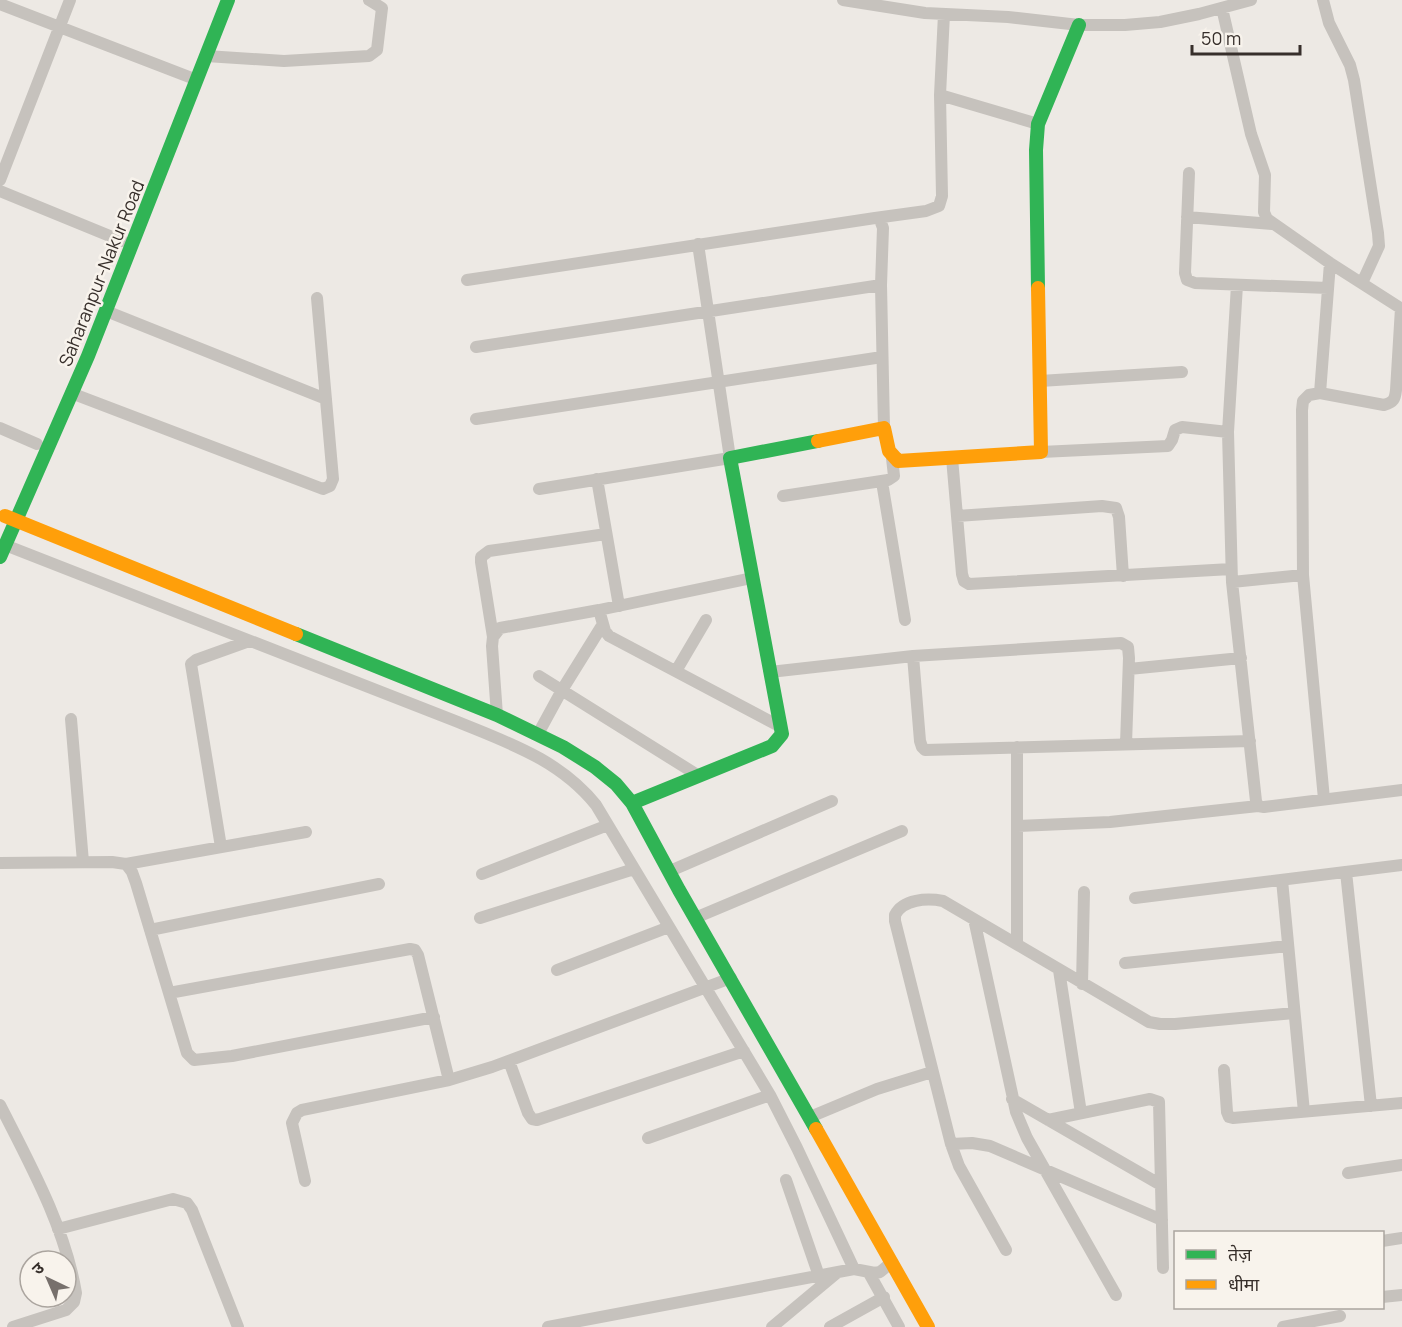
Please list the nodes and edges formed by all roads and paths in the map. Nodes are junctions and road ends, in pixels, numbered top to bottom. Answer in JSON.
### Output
{"nodes":[{"id":1,"x":70,"y":0,"type":"edge"},
{"id":2,"x":216,"y":0,"type":"edge"},
{"id":3,"x":228,"y":0,"type":"edge"},
{"id":4,"x":369,"y":0,"type":"edge"},
{"id":5,"x":843,"y":0,"type":"edge"},
{"id":6,"x":1251,"y":0,"type":"edge"},
{"id":7,"x":1323,"y":0,"type":"edge"},
{"id":8,"x":0,"y":4,"type":"edge"},
{"id":9,"x":1222,"y":8,"type":"junction"},
{"id":10,"x":944,"y":14,"type":"junction"},
{"id":11,"x":1079,"y":25,"type":"junction"},
{"id":12,"x":60,"y":27,"type":"junction"},
{"id":13,"x":206,"y":56,"type":"junction"},
{"id":14,"x":192,"y":78,"type":"junction"},
{"id":15,"x":940,"y":95,"type":"junction"},
{"id":16,"x":1038,"y":124,"type":"junction"},
{"id":17,"x":1189,"y":173,"type":"dead end"},
{"id":18,"x":0,"y":180,"type":"edge"},
{"id":19,"x":0,"y":191,"type":"edge"},
{"id":20,"x":1187,"y":217,"type":"junction"},
{"id":21,"x":875,"y":218,"type":"junction"},
{"id":22,"x":1272,"y":224,"type":"junction"},
{"id":23,"x":122,"y":241,"type":"junction"},
{"id":24,"x":698,"y":244,"type":"junction"},
{"id":25,"x":1330,"y":263,"type":"junction"},
{"id":26,"x":467,"y":280,"type":"dead end"},
{"id":27,"x":1362,"y":283,"type":"junction"},
{"id":28,"x":881,"y":285,"type":"junction"},
{"id":29,"x":1237,"y":285,"type":"junction"},
{"id":30,"x":1328,"y":288,"type":"junction"},
{"id":31,"x":317,"y":298,"type":"dead end"},
{"id":32,"x":1401,"y":308,"type":"edge"},
{"id":33,"x":106,"y":311,"type":"junction"},
{"id":34,"x":707,"y":313,"type":"junction"},
{"id":35,"x":476,"y":347,"type":"dead end"},
{"id":36,"x":882,"y":357,"type":"junction"},
{"id":37,"x":1182,"y":372,"type":"dead end"},
{"id":38,"x":1040,"y":381,"type":"junction"},
{"id":39,"x":719,"y":382,"type":"junction"},
{"id":40,"x":71,"y":393,"type":"junction"},
{"id":41,"x":1320,"y":393,"type":"junction"},
{"id":42,"x":326,"y":399,"type":"junction"},
{"id":43,"x":476,"y":419,"type":"dead end"},
{"id":44,"x":0,"y":428,"type":"edge"},
{"id":45,"x":884,"y":428,"type":"junction"},
{"id":46,"x":1228,"y":432,"type":"junction"},
{"id":47,"x":37,"y":444,"type":"junction"},
{"id":48,"x":1041,"y":452,"type":"junction"},
{"id":49,"x":730,"y":458,"type":"junction"},
{"id":50,"x":892,"y":458,"type":"junction"},
{"id":51,"x":952,"y":458,"type":"junction"},
{"id":52,"x":597,"y":479,"type":"junction"},
{"id":53,"x":882,"y":482,"type":"junction"},
{"id":54,"x":539,"y":489,"type":"dead end"},
{"id":55,"x":783,"y":496,"type":"dead end"},
{"id":56,"x":957,"y":516,"type":"junction"},
{"id":57,"x":5,"y":520,"type":"edge"},
{"id":58,"x":606,"y":534,"type":"junction"},
{"id":59,"x":2,"y":551,"type":"edge"},
{"id":60,"x":1303,"y":575,"type":"junction"},
{"id":61,"x":1123,"y":576,"type":"junction"},
{"id":62,"x":1232,"y":576,"type":"junction"},
{"id":63,"x":752,"y":578,"type":"junction"},
{"id":64,"x":620,"y":606,"type":"junction"},
{"id":65,"x":599,"y":610,"type":"junction"},
{"id":66,"x":706,"y":620,"type":"dead end"},
{"id":67,"x":905,"y":620,"type":"dead end"},
{"id":68,"x":603,"y":624,"type":"junction"},
{"id":69,"x":494,"y":637,"type":"junction"},
{"id":70,"x":249,"y":641,"type":"junction"},
{"id":71,"x":317,"y":654,"type":"junction"},
{"id":72,"x":913,"y":656,"type":"junction"},
{"id":73,"x":1241,"y":658,"type":"junction"},
{"id":74,"x":1129,"y":669,"type":"junction"},
{"id":75,"x":676,"y":671,"type":"junction"},
{"id":76,"x":770,"y":672,"type":"junction"},
{"id":77,"x":539,"y":676,"type":"dead end"},
{"id":78,"x":561,"y":690,"type":"junction"},
{"id":79,"x":497,"y":715,"type":"junction"},
{"id":80,"x":71,"y":719,"type":"dead end"},
{"id":81,"x":781,"y":727,"type":"junction"},
{"id":82,"x":538,"y":734,"type":"junction"},
{"id":83,"x":1250,"y":741,"type":"junction"},
{"id":84,"x":1126,"y":744,"type":"junction"},
{"id":85,"x":1017,"y":747,"type":"junction"},
{"id":86,"x":699,"y":776,"type":"junction"},
{"id":87,"x":1402,"y":790,"type":"edge"},
{"id":88,"x":1324,"y":799,"type":"junction"},
{"id":89,"x":832,"y":801,"type":"dead end"},
{"id":90,"x":632,"y":803,"type":"junction"},
{"id":91,"x":1258,"y":806,"type":"junction"},
{"id":92,"x":608,"y":825,"type":"junction"},
{"id":93,"x":1018,"y":826,"type":"junction"},
{"id":94,"x":902,"y":831,"type":"dead end"},
{"id":95,"x":306,"y":832,"type":"dead end"},
{"id":96,"x":221,"y":847,"type":"junction"},
{"id":97,"x":83,"y":862,"type":"junction"},
{"id":98,"x":0,"y":863,"type":"edge"},
{"id":99,"x":126,"y":864,"type":"junction"},
{"id":100,"x":1402,"y":865,"type":"edge"},
{"id":101,"x":634,"y":869,"type":"junction"},
{"id":102,"x":670,"y":871,"type":"junction"},
{"id":103,"x":1346,"y":872,"type":"junction"},
{"id":104,"x":482,"y":874,"type":"dead end"},
{"id":105,"x":1282,"y":880,"type":"junction"},
{"id":106,"x":379,"y":884,"type":"dead end"},
{"id":107,"x":1084,"y":892,"type":"dead end"},
{"id":108,"x":1135,"y":898,"type":"dead end"},
{"id":109,"x":480,"y":918,"type":"dead end"},
{"id":110,"x":695,"y":918,"type":"junction"},
{"id":111,"x":974,"y":919,"type":"junction"},
{"id":112,"x":669,"y":927,"type":"junction"},
{"id":113,"x":150,"y":930,"type":"junction"},
{"id":114,"x":1017,"y":945,"type":"junction"},
{"id":115,"x":1288,"y":946,"type":"junction"},
{"id":116,"x":1125,"y":963,"type":"dead end"},
{"id":117,"x":557,"y":970,"type":"dead end"},
{"id":118,"x":1059,"y":970,"type":"junction"},
{"id":119,"x":729,"y":979,"type":"junction"},
{"id":120,"x":1082,"y":984,"type":"junction"},
{"id":121,"x":708,"y":987,"type":"junction"},
{"id":122,"x":169,"y":993,"type":"junction"},
{"id":123,"x":1294,"y":1013,"type":"junction"},
{"id":124,"x":434,"y":1017,"type":"junction"},
{"id":125,"x":744,"y":1051,"type":"junction"},
{"id":126,"x":509,"y":1061,"type":"junction"},
{"id":127,"x":1224,"y":1070,"type":"dead end"},
{"id":128,"x":932,"y":1072,"type":"junction"},
{"id":129,"x":449,"y":1080,"type":"junction"},
{"id":130,"x":770,"y":1095,"type":"junction"},
{"id":131,"x":1012,"y":1099,"type":"junction"},
{"id":132,"x":1402,"y":1103,"type":"edge"},
{"id":133,"x":0,"y":1105,"type":"edge"},
{"id":134,"x":1371,"y":1106,"type":"junction"},
{"id":135,"x":1304,"y":1112,"type":"junction"},
{"id":136,"x":1081,"y":1113,"type":"junction"},
{"id":137,"x":810,"y":1117,"type":"junction"},
{"id":138,"x":1047,"y":1120,"type":"junction"},
{"id":139,"x":648,"y":1138,"type":"dead end"},
{"id":140,"x":951,"y":1144,"type":"junction"},
{"id":141,"x":1402,"y":1165,"type":"edge"},
{"id":142,"x":1048,"y":1171,"type":"junction"},
{"id":143,"x":1348,"y":1173,"type":"dead end"},
{"id":144,"x":786,"y":1180,"type":"dead end"},
{"id":145,"x":305,"y":1181,"type":"dead end"},
{"id":146,"x":1161,"y":1185,"type":"junction"},
{"id":147,"x":1162,"y":1220,"type":"junction"},
{"id":148,"x":58,"y":1229,"type":"junction"},
{"id":149,"x":1402,"y":1238,"type":"edge"},
{"id":150,"x":1384,"y":1241,"type":"edge"},
{"id":151,"x":1006,"y":1250,"type":"dead end"},
{"id":152,"x":882,"y":1268,"type":"junction"},
{"id":153,"x":1163,"y":1268,"type":"dead end"},
{"id":154,"x":854,"y":1269,"type":"junction"},
{"id":155,"x":838,"y":1272,"type":"junction"},
{"id":156,"x":819,"y":1276,"type":"junction"},
{"id":157,"x":1116,"y":1295,"type":"dead end"},
{"id":158,"x":1402,"y":1295,"type":"edge"},
{"id":159,"x":884,"y":1297,"type":"junction"},
{"id":160,"x":1384,"y":1297,"type":"edge"},
{"id":161,"x":1340,"y":1316,"type":"dead end"},
{"id":162,"x":576,"y":1325,"type":"edge"},
{"id":163,"x":13,"y":1327,"type":"edge"},
{"id":164,"x":238,"y":1327,"type":"edge"},
{"id":165,"x":548,"y":1327,"type":"edge"},
{"id":166,"x":772,"y":1327,"type":"edge"},
{"id":167,"x":830,"y":1327,"type":"edge"},
{"id":168,"x":899,"y":1327,"type":"edge"},
{"id":169,"x":928,"y":1327,"type":"edge"},
{"id":170,"x":1283,"y":1327,"type":"edge"}],
"edges":[{"from":1,"to":12,"type":"street"},
{"from":2,"to":14,"type":"street","name":"Saharanpur-Nakur Road"},
{"from":3,"to":13,"type":"street","name":"Saharanpur-Nakur Road"},
{"from":4,"to":13,"type":"street"},
{"from":5,"to":10,"type":"street"},
{"from":6,"to":9,"type":"street"},
{"from":7,"to":27,"type":"street"},
{"from":8,"to":12,"type":"street"},
{"from":9,"to":11,"type":"street"},
{"from":9,"to":22,"type":"street"},
{"from":10,"to":11,"type":"street"},
{"from":10,"to":15,"type":"street"},
{"from":11,"to":16,"type":"street"},
{"from":12,"to":14,"type":"street"},
{"from":12,"to":18,"type":"street"},
{"from":13,"to":14,"type":"street","name":"Saharanpur-Nakur Road"},
{"from":14,"to":23,"type":"street","name":"Saharanpur-Nakur Road"},
{"from":14,"to":33,"type":"street","name":"Saharanpur-Nakur Road"},
{"from":15,"to":16,"type":"street"},
{"from":15,"to":21,"type":"street"},
{"from":16,"to":38,"type":"street"},
{"from":17,"to":20,"type":"street"},
{"from":19,"to":23,"type":"street"},
{"from":20,"to":22,"type":"street"},
{"from":20,"to":29,"type":"street"},
{"from":21,"to":24,"type":"street"},
{"from":21,"to":28,"type":"street"},
{"from":22,"to":25,"type":"street"},
{"from":23,"to":47,"type":"street","name":"Saharanpur-Nakur Road"},
{"from":24,"to":26,"type":"street"},
{"from":24,"to":34,"type":"street"},
{"from":25,"to":27,"type":"street"},
{"from":25,"to":30,"type":"street"},
{"from":27,"to":32,"type":"street"},
{"from":28,"to":34,"type":"street"},
{"from":28,"to":36,"type":"street"},
{"from":29,"to":30,"type":"street"},
{"from":29,"to":46,"type":"street"},
{"from":30,"to":41,"type":"street"},
{"from":31,"to":42,"type":"street"},
{"from":32,"to":41,"type":"street"},
{"from":33,"to":40,"type":"street","name":"Saharanpur-Nakur Road"},
{"from":33,"to":42,"type":"street"},
{"from":34,"to":35,"type":"street"},
{"from":34,"to":39,"type":"street"},
{"from":36,"to":39,"type":"street"},
{"from":36,"to":45,"type":"street"},
{"from":37,"to":38,"type":"street"},
{"from":38,"to":48,"type":"street"},
{"from":39,"to":43,"type":"street"},
{"from":39,"to":49,"type":"street"},
{"from":40,"to":42,"type":"street"},
{"from":40,"to":57,"type":"street","name":"Saharanpur-Nakur Road"},
{"from":41,"to":60,"type":"street"},
{"from":44,"to":47,"type":"street"},
{"from":45,"to":49,"type":"street"},
{"from":45,"to":50,"type":"street"},
{"from":46,"to":48,"type":"street"},
{"from":46,"to":62,"type":"street"},
{"from":47,"to":57,"type":"street","name":"Saharanpur-Nakur Road"},
{"from":48,"to":51,"type":"street"},
{"from":49,"to":52,"type":"street"},
{"from":49,"to":63,"type":"street"},
{"from":50,"to":51,"type":"street"},
{"from":50,"to":53,"type":"street"},
{"from":51,"to":56,"type":"street"},
{"from":52,"to":54,"type":"street"},
{"from":52,"to":58,"type":"street"},
{"from":53,"to":55,"type":"street"},
{"from":53,"to":67,"type":"street"},
{"from":56,"to":61,"type":"street"},
{"from":56,"to":61,"type":"street"},
{"from":57,"to":59,"type":"street","name":"Saharanpur-Nakur Road"},
{"from":57,"to":71,"type":"street"},
{"from":58,"to":64,"type":"street"},
{"from":58,"to":69,"type":"street"},
{"from":59,"to":70,"type":"street"},
{"from":60,"to":62,"type":"street"},
{"from":60,"to":88,"type":"street"},
{"from":61,"to":62,"type":"street"},
{"from":62,"to":73,"type":"street"},
{"from":63,"to":64,"type":"street"},
{"from":63,"to":76,"type":"street"},
{"from":64,"to":65,"type":"street"},
{"from":65,"to":68,"type":"street"},
{"from":65,"to":69,"type":"street"},
{"from":66,"to":75,"type":"street"},
{"from":68,"to":75,"type":"street"},
{"from":68,"to":78,"type":"street"},
{"from":69,"to":79,"type":"street"},
{"from":70,"to":71,"type":"street"},
{"from":70,"to":96,"type":"street"},
{"from":71,"to":79,"type":"street"},
{"from":71,"to":92,"type":"street"},
{"from":72,"to":74,"type":"street"},
{"from":72,"to":76,"type":"street"},
{"from":72,"to":85,"type":"street"},
{"from":73,"to":74,"type":"street"},
{"from":73,"to":83,"type":"street"},
{"from":74,"to":84,"type":"street"},
{"from":75,"to":81,"type":"street"},
{"from":76,"to":81,"type":"street"},
{"from":77,"to":78,"type":"street"},
{"from":78,"to":82,"type":"street"},
{"from":78,"to":86,"type":"street"},
{"from":79,"to":82,"type":"street"},
{"from":80,"to":97,"type":"street"},
{"from":81,"to":86,"type":"street"},
{"from":82,"to":90,"type":"street"},
{"from":83,"to":84,"type":"street"},
{"from":83,"to":91,"type":"street"},
{"from":84,"to":85,"type":"street"},
{"from":85,"to":93,"type":"street"},
{"from":86,"to":90,"type":"street"},
{"from":87,"to":88,"type":"street"},
{"from":88,"to":91,"type":"street"},
{"from":89,"to":102,"type":"street"},
{"from":90,"to":102,"type":"street"},
{"from":91,"to":93,"type":"street"},
{"from":92,"to":101,"type":"street"},
{"from":92,"to":104,"type":"street"},
{"from":93,"to":114,"type":"street"},
{"from":94,"to":110,"type":"street"},
{"from":95,"to":96,"type":"street"},
{"from":96,"to":99,"type":"street"},
{"from":97,"to":98,"type":"street"},
{"from":97,"to":99,"type":"street"},
{"from":99,"to":113,"type":"street"},
{"from":100,"to":103,"type":"street"},
{"from":101,"to":109,"type":"street"},
{"from":101,"to":112,"type":"street"},
{"from":102,"to":110,"type":"street"},
{"from":103,"to":105,"type":"street"},
{"from":103,"to":134,"type":"street"},
{"from":105,"to":108,"type":"street"},
{"from":105,"to":115,"type":"street"},
{"from":106,"to":113,"type":"street"},
{"from":107,"to":120,"type":"street"},
{"from":110,"to":119,"type":"street"},
{"from":111,"to":114,"type":"street"},
{"from":111,"to":128,"type":"street"},
{"from":111,"to":131,"type":"street"},
{"from":112,"to":117,"type":"street"},
{"from":112,"to":121,"type":"street"},
{"from":113,"to":122,"type":"street"},
{"from":114,"to":118,"type":"street"},
{"from":115,"to":116,"type":"street"},
{"from":115,"to":123,"type":"street"},
{"from":118,"to":120,"type":"street"},
{"from":118,"to":136,"type":"street"},
{"from":119,"to":121,"type":"street"},
{"from":119,"to":137,"type":"street"},
{"from":120,"to":123,"type":"street"},
{"from":121,"to":125,"type":"street"},
{"from":121,"to":126,"type":"street"},
{"from":122,"to":124,"type":"street"},
{"from":122,"to":124,"type":"street"},
{"from":123,"to":135,"type":"street"},
{"from":124,"to":129,"type":"street"},
{"from":125,"to":126,"type":"street"},
{"from":125,"to":130,"type":"street"},
{"from":126,"to":129,"type":"street"},
{"from":127,"to":135,"type":"street"},
{"from":128,"to":137,"type":"street"},
{"from":128,"to":140,"type":"street"},
{"from":129,"to":145,"type":"street"},
{"from":130,"to":139,"type":"street"},
{"from":130,"to":154,"type":"street"},
{"from":131,"to":138,"type":"street"},
{"from":131,"to":142,"type":"street"},
{"from":132,"to":134,"type":"street"},
{"from":133,"to":148,"type":"street"},
{"from":134,"to":135,"type":"street"},
{"from":136,"to":138,"type":"street"},
{"from":136,"to":146,"type":"street"},
{"from":137,"to":152,"type":"street"},
{"from":138,"to":146,"type":"street"},
{"from":140,"to":142,"type":"street"},
{"from":140,"to":151,"type":"street"},
{"from":141,"to":143,"type":"street"},
{"from":142,"to":147,"type":"street"},
{"from":142,"to":157,"type":"street"},
{"from":144,"to":156,"type":"street"},
{"from":146,"to":147,"type":"street"},
{"from":147,"to":153,"type":"street"},
{"from":148,"to":163,"type":"street"},
{"from":148,"to":164,"type":"street"},
{"from":149,"to":150,"type":"street"},
{"from":152,"to":154,"type":"street"},
{"from":152,"to":159,"type":"street"},
{"from":152,"to":169,"type":"street"},
{"from":154,"to":155,"type":"street"},
{"from":155,"to":156,"type":"street"},
{"from":155,"to":166,"type":"street"},
{"from":156,"to":162,"type":"street"},
{"from":158,"to":160,"type":"street"},
{"from":159,"to":167,"type":"street"},
{"from":159,"to":168,"type":"street"},
{"from":161,"to":170,"type":"street"},
{"from":162,"to":165,"type":"street"}]}
